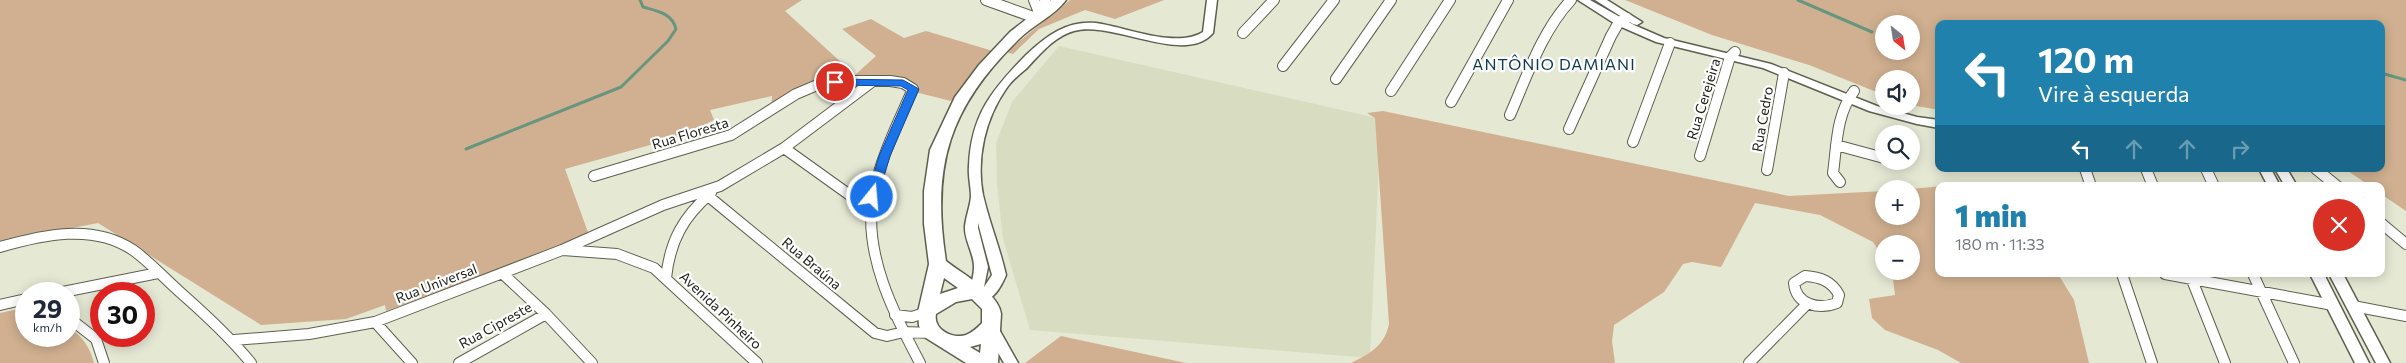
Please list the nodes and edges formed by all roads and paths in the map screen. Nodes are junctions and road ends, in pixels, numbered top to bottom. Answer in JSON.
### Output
{"nodes":[{"id":1,"x":986,"y":0,"type":"edge"},
{"id":2,"x":1034,"y":0,"type":"edge"},
{"id":3,"x":1060,"y":0,"type":"edge"},
{"id":4,"x":1212,"y":0,"type":"edge"},
{"id":5,"x":1274,"y":0,"type":"edge"},
{"id":6,"x":1334,"y":0,"type":"edge"},
{"id":7,"x":1391,"y":0,"type":"edge"},
{"id":8,"x":1450,"y":0,"type":"edge"},
{"id":9,"x":1508,"y":0,"type":"edge"},
{"id":10,"x":1571,"y":0,"type":"edge"},
{"id":11,"x":1583,"y":0,"type":"edge"},
{"id":12,"x":1600,"y":0,"type":"edge"},
{"id":13,"x":1002,"y":2,"type":"edge"},
{"id":14,"x":1042,"y":11,"type":"edge"},
{"id":15,"x":1623,"y":20,"type":"junction"},
{"id":16,"x":1243,"y":33,"type":"dead end"},
{"id":17,"x":1670,"y":43,"type":"junction"},
{"id":18,"x":1733,"y":54,"type":"junction"},
{"id":19,"x":1283,"y":66,"type":"dead end"},
{"id":20,"x":1784,"y":73,"type":"junction"},
{"id":21,"x":1336,"y":79,"type":"dead end"},
{"id":22,"x":873,"y":81,"type":"junction"},
{"id":23,"x":1391,"y":91,"type":"dead end"},
{"id":24,"x":1851,"y":94,"type":"junction"},
{"id":25,"x":1875,"y":101,"type":"edge"},
{"id":26,"x":1451,"y":102,"type":"dead end"},
{"id":27,"x":1920,"y":114,"type":"edge"},
{"id":28,"x":1510,"y":115,"type":"dead end"},
{"id":29,"x":1935,"y":116,"type":"edge"},
{"id":30,"x":1935,"y":124,"type":"edge"},
{"id":31,"x":1569,"y":129,"type":"dead end"},
{"id":32,"x":1633,"y":142,"type":"dead end"},
{"id":33,"x":1836,"y":145,"type":"junction"},
{"id":34,"x":784,"y":148,"type":"junction"},
{"id":35,"x":1700,"y":156,"type":"dead end"},
{"id":36,"x":1875,"y":156,"type":"edge"},
{"id":37,"x":1767,"y":170,"type":"dead end"},
{"id":38,"x":2320,"y":172,"type":"edge"},
{"id":39,"x":594,"y":176,"type":"dead end"},
{"id":40,"x":1840,"y":182,"type":"dead end"},
{"id":41,"x":2332,"y":182,"type":"edge"},
{"id":42,"x":720,"y":186,"type":"junction"},
{"id":43,"x":977,"y":194,"type":"junction"},
{"id":44,"x":708,"y":196,"type":"junction"},
{"id":45,"x":872,"y":212,"type":"junction"},
{"id":46,"x":2385,"y":226,"type":"edge"},
{"id":47,"x":2406,"y":244,"type":"edge"},
{"id":48,"x":0,"y":246,"type":"edge"},
{"id":49,"x":562,"y":250,"type":"junction"},
{"id":50,"x":938,"y":264,"type":"junction"},
{"id":51,"x":158,"y":273,"type":"junction"},
{"id":52,"x":502,"y":274,"type":"junction"},
{"id":53,"x":2123,"y":277,"type":"edge"},
{"id":54,"x":2190,"y":277,"type":"edge"},
{"id":55,"x":2194,"y":277,"type":"edge"},
{"id":56,"x":2254,"y":277,"type":"edge"},
{"id":57,"x":2319,"y":277,"type":"edge"},
{"id":58,"x":2338,"y":277,"type":"edge"},
{"id":59,"x":666,"y":278,"type":"junction"},
{"id":60,"x":80,"y":289,"type":"edge"},
{"id":61,"x":2261,"y":292,"type":"junction"},
{"id":62,"x":979,"y":295,"type":"junction"},
{"id":63,"x":1808,"y":303,"type":"dead end"},
{"id":64,"x":2333,"y":305,"type":"junction"},
{"id":65,"x":2353,"y":306,"type":"junction"},
{"id":66,"x":927,"y":312,"type":"junction"},
{"id":67,"x":546,"y":314,"type":"junction"},
{"id":68,"x":895,"y":315,"type":"junction"},
{"id":69,"x":2406,"y":316,"type":"edge"},
{"id":70,"x":375,"y":322,"type":"junction"},
{"id":71,"x":990,"y":326,"type":"junction"},
{"id":72,"x":80,"y":327,"type":"edge"},
{"id":73,"x":904,"y":332,"type":"junction"},
{"id":74,"x":934,"y":333,"type":"junction"},
{"id":75,"x":234,"y":340,"type":"junction"},
{"id":76,"x":950,"y":343,"type":"junction"},
{"id":77,"x":104,"y":363,"type":"edge"},
{"id":78,"x":250,"y":363,"type":"edge"},
{"id":79,"x":412,"y":363,"type":"edge"},
{"id":80,"x":459,"y":363,"type":"edge"},
{"id":81,"x":592,"y":363,"type":"edge"},
{"id":82,"x":756,"y":363,"type":"edge"},
{"id":83,"x":920,"y":363,"type":"edge"},
{"id":84,"x":981,"y":363,"type":"edge"},
{"id":85,"x":989,"y":363,"type":"edge"},
{"id":86,"x":1011,"y":363,"type":"edge"},
{"id":87,"x":1749,"y":363,"type":"edge"},
{"id":88,"x":2152,"y":363,"type":"edge"},
{"id":89,"x":2225,"y":363,"type":"edge"},
{"id":90,"x":2294,"y":363,"type":"edge"},
{"id":91,"x":2362,"y":363,"type":"edge"},
{"id":92,"x":2383,"y":363,"type":"edge"}],
"edges":[{"from":1,"to":13,"type":"street"},
{"from":2,"to":14,"type":"street"},
{"from":3,"to":14,"type":"highway"},
{"from":4,"to":43,"type":"street"},
{"from":5,"to":16,"type":"street"},
{"from":6,"to":19,"type":"street"},
{"from":7,"to":21,"type":"street"},
{"from":8,"to":23,"type":"street"},
{"from":9,"to":26,"type":"street"},
{"from":10,"to":28,"type":"street"},
{"from":11,"to":15,"type":"street"},
{"from":12,"to":15,"type":"street"},
{"from":13,"to":14,"type":"street"},
{"from":14,"to":50,"type":"highway"},
{"from":15,"to":17,"type":"street"},
{"from":15,"to":18,"type":"street"},
{"from":15,"to":31,"type":"street"},
{"from":17,"to":18,"type":"street"},
{"from":17,"to":32,"type":"street"},
{"from":18,"to":20,"type":"street"},
{"from":18,"to":24,"type":"street"},
{"from":18,"to":35,"type":"street","name":"Rua Cerejeira"},
{"from":20,"to":24,"type":"street"},
{"from":20,"to":37,"type":"street","name":"Rua Cedro"},
{"from":22,"to":34,"type":"street","name":"Rua Universal"},
{"from":22,"to":39,"type":"street","name":"Rua Floresta"},
{"from":22,"to":45,"type":"street","name":"Rua Floresta"},
{"from":24,"to":25,"type":"street"},
{"from":24,"to":30,"type":"street"},
{"from":24,"to":33,"type":"street"},
{"from":27,"to":29,"type":"street"},
{"from":33,"to":36,"type":"street"},
{"from":33,"to":40,"type":"street"},
{"from":34,"to":42,"type":"street","name":"Rua Universal"},
{"from":34,"to":45,"type":"street"},
{"from":38,"to":41,"type":"street"},
{"from":42,"to":44,"type":"street","name":"Avenida Pinheiro"},
{"from":42,"to":49,"type":"street","name":"Rua Universal"},
{"from":43,"to":62,"type":"street"},
{"from":43,"to":62,"type":"street"},
{"from":44,"to":59,"type":"street","name":"Avenida Pinheiro"},
{"from":44,"to":73,"type":"street","name":"Rua Braúna"},
{"from":45,"to":68,"type":"street"},
{"from":46,"to":47,"type":"street"},
{"from":48,"to":51,"type":"street"},
{"from":49,"to":52,"type":"street","name":"Rua Universal"},
{"from":49,"to":59,"type":"street","name":"Avenida Pinheiro"},
{"from":50,"to":62,"type":"highway"},
{"from":50,"to":66,"type":"highway"},
{"from":51,"to":60,"type":"street"},
{"from":51,"to":75,"type":"street"},
{"from":52,"to":67,"type":"street"},
{"from":52,"to":70,"type":"street","name":"Rua Universal"},
{"from":53,"to":88,"type":"street"},
{"from":54,"to":89,"type":"street"},
{"from":55,"to":61,"type":"street"},
{"from":56,"to":61,"type":"street"},
{"from":57,"to":64,"type":"street"},
{"from":58,"to":65,"type":"street"},
{"from":59,"to":82,"type":"street","name":"Avenida Pinheiro"},
{"from":61,"to":64,"type":"street"},
{"from":61,"to":90,"type":"street"},
{"from":62,"to":66,"type":"highway"},
{"from":62,"to":71,"type":"highway"},
{"from":63,"to":87,"type":"street"},
{"from":64,"to":91,"type":"street"},
{"from":65,"to":69,"type":"street"},
{"from":65,"to":92,"type":"street"},
{"from":66,"to":68,"type":"street"},
{"from":66,"to":74,"type":"highway"},
{"from":67,"to":80,"type":"street","name":"Rua Cipreste"},
{"from":67,"to":81,"type":"street"},
{"from":68,"to":73,"type":"street"},
{"from":70,"to":75,"type":"street","name":"Rua Universal"},
{"from":70,"to":79,"type":"street"},
{"from":71,"to":76,"type":"highway"},
{"from":71,"to":85,"type":"highway"},
{"from":71,"to":86,"type":"street"},
{"from":72,"to":77,"type":"street"},
{"from":73,"to":74,"type":"street","name":"Rua Braúna"},
{"from":73,"to":83,"type":"street"},
{"from":74,"to":76,"type":"highway"},
{"from":75,"to":78,"type":"street"},
{"from":76,"to":84,"type":"highway"}]}
